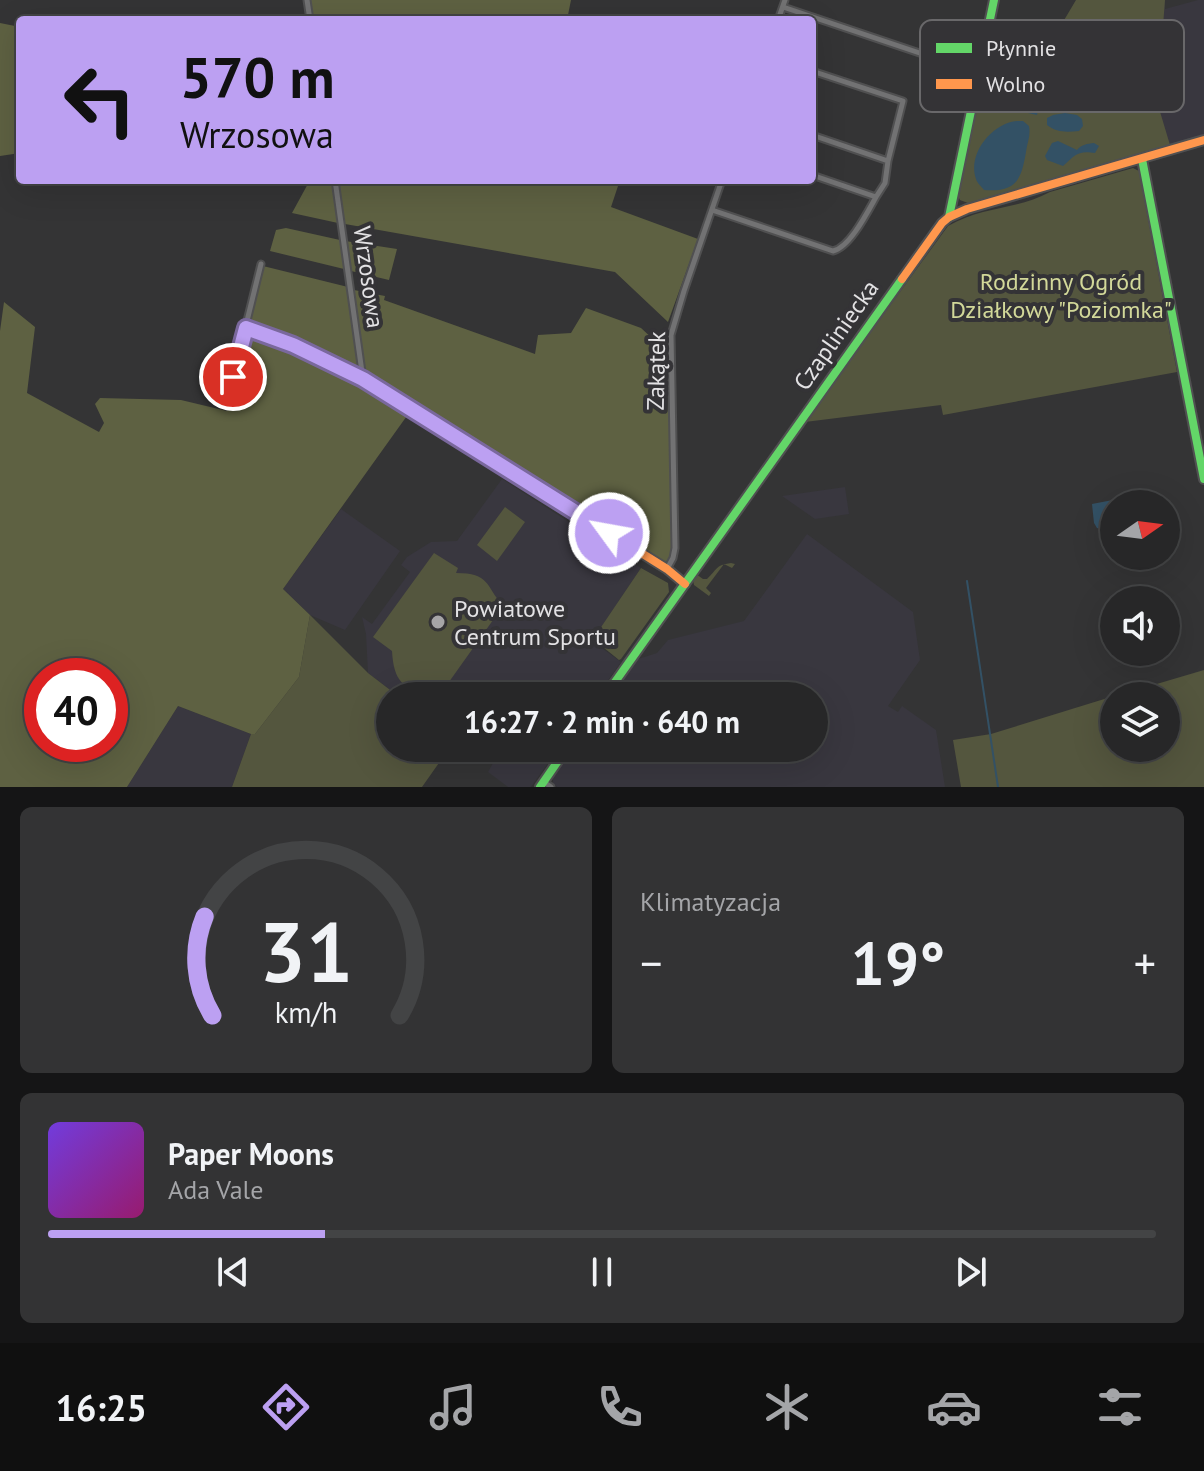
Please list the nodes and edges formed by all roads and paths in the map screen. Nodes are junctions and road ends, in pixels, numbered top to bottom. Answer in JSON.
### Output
{"nodes":[{"id":1,"x":994,"y":0,"type":"edge"},
{"id":2,"x":784,"y":3,"type":"edge"},
{"id":3,"x":990,"y":20,"type":"edge"},
{"id":4,"x":920,"y":52,"type":"edge"},
{"id":5,"x":816,"y":72,"type":"edge"},
{"id":6,"x":971,"y":112,"type":"edge"},
{"id":7,"x":816,"y":136,"type":"edge"},
{"id":8,"x":1204,"y":140,"type":"edge"},
{"id":9,"x":1142,"y":159,"type":"junction"},
{"id":10,"x":888,"y":161,"type":"junction"},
{"id":11,"x":816,"y":176,"type":"edge"},
{"id":12,"x":336,"y":184,"type":"edge"},
{"id":13,"x":721,"y":184,"type":"edge"},
{"id":14,"x":876,"y":197,"type":"junction"},
{"id":15,"x":712,"y":210,"type":"junction"},
{"id":16,"x":949,"y":217,"type":"junction"},
{"id":17,"x":261,"y":264,"type":"dead end"},
{"id":18,"x":246,"y":328,"type":"junction"},
{"id":19,"x":363,"y":379,"type":"junction"},
{"id":20,"x":227,"y":402,"type":"dead end"},
{"id":21,"x":1204,"y":479,"type":"edge"},
{"id":22,"x":667,"y":569,"type":"junction"},
{"id":23,"x":685,"y":584,"type":"junction"},
{"id":24,"x":615,"y":682,"type":"edge"},
{"id":25,"x":559,"y":762,"type":"edge"},
{"id":26,"x":545,"y":785,"type":"edge"}],
"edges":[{"from":1,"to":3,"type":"street"},
{"from":2,"to":4,"type":"street"},
{"from":5,"to":10,"type":"street"},
{"from":6,"to":16,"type":"street"},
{"from":7,"to":10,"type":"street"},
{"from":8,"to":9,"type":"street","name":"Czapliniecka"},
{"from":9,"to":16,"type":"street","name":"Czapliniecka"},
{"from":9,"to":21,"type":"street"},
{"from":10,"to":14,"type":"street"},
{"from":11,"to":14,"type":"street"},
{"from":12,"to":19,"type":"street","name":"Wrzosowa"},
{"from":13,"to":15,"type":"street","name":"Zakątek"},
{"from":14,"to":15,"type":"street"},
{"from":15,"to":22,"type":"street","name":"Zakątek"},
{"from":16,"to":23,"type":"street","name":"Czapliniecka"},
{"from":17,"to":18,"type":"street"},
{"from":18,"to":19,"type":"street"},
{"from":18,"to":20,"type":"street"},
{"from":19,"to":22,"type":"street"},
{"from":22,"to":23,"type":"street"},
{"from":23,"to":24,"type":"street","name":"Czapliniecka"},
{"from":25,"to":26,"type":"street"}]}
